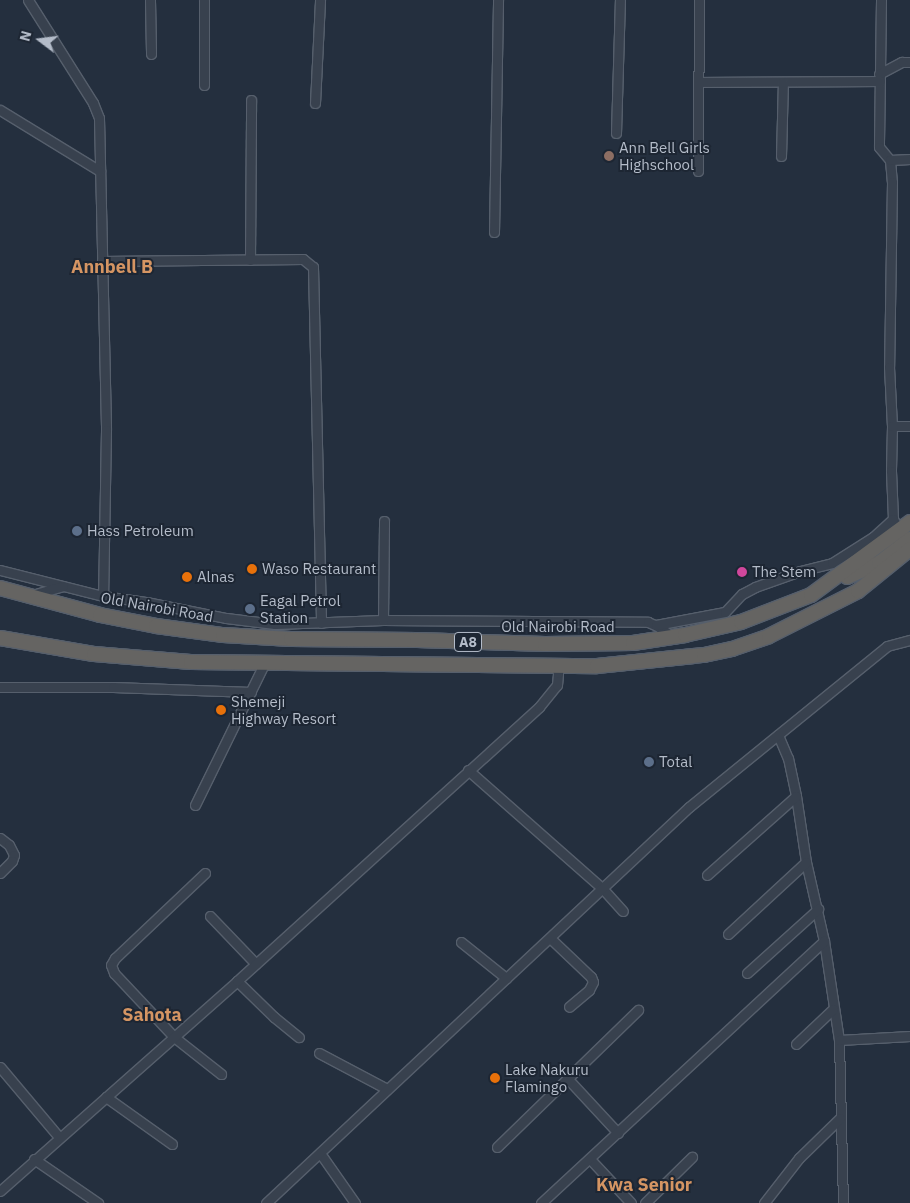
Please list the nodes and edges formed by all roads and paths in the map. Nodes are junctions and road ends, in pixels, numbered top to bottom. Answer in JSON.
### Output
{"nodes":[{"id":1,"x":28,"y":0,"type":"edge"},
{"id":2,"x":150,"y":0,"type":"edge"},
{"id":3,"x":204,"y":0,"type":"edge"},
{"id":4,"x":320,"y":0,"type":"edge"},
{"id":5,"x":498,"y":0,"type":"edge"},
{"id":6,"x":620,"y":0,"type":"edge"},
{"id":7,"x":699,"y":0,"type":"edge"},
{"id":8,"x":881,"y":0,"type":"edge"},
{"id":9,"x":151,"y":54,"type":"dead end"},
{"id":10,"x":910,"y":62,"type":"edge"},
{"id":11,"x":879,"y":78,"type":"junction"},
{"id":12,"x":698,"y":82,"type":"junction"},
{"id":13,"x":783,"y":82,"type":"junction"},
{"id":14,"x":204,"y":85,"type":"dead end"},
{"id":15,"x":251,"y":100,"type":"dead end"},
{"id":16,"x":314,"y":103,"type":"dead end"},
{"id":17,"x":0,"y":110,"type":"edge"},
{"id":18,"x":616,"y":133,"type":"dead end"},
{"id":19,"x":781,"y":156,"type":"dead end"},
{"id":20,"x":910,"y":159,"type":"edge"},
{"id":21,"x":890,"y":160,"type":"junction"},
{"id":22,"x":100,"y":171,"type":"junction"},
{"id":23,"x":698,"y":171,"type":"dead end"},
{"id":24,"x":494,"y":232,"type":"dead end"},
{"id":25,"x":250,"y":260,"type":"junction"},
{"id":26,"x":102,"y":261,"type":"junction"},
{"id":27,"x":892,"y":426,"type":"junction"},
{"id":28,"x":910,"y":426,"type":"edge"},
{"id":29,"x":384,"y":521,"type":"dead end"},
{"id":30,"x":903,"y":528,"type":"edge"},
{"id":31,"x":910,"y":549,"type":"edge"},
{"id":32,"x":0,"y":570,"type":"edge"},
{"id":33,"x":63,"y":586,"type":"junction"},
{"id":34,"x":0,"y":588,"type":"edge"},
{"id":35,"x":32,"y":595,"type":"junction"},
{"id":36,"x":811,"y":595,"type":"junction"},
{"id":37,"x":104,"y":596,"type":"junction"},
{"id":38,"x":816,"y":613,"type":"junction"},
{"id":39,"x":383,"y":620,"type":"junction"},
{"id":40,"x":321,"y":623,"type":"junction"},
{"id":41,"x":656,"y":626,"type":"junction"},
{"id":42,"x":673,"y":637,"type":"junction"},
{"id":43,"x":0,"y":638,"type":"edge"},
{"id":44,"x":910,"y":640,"type":"edge"},
{"id":45,"x":265,"y":662,"type":"junction"},
{"id":46,"x":556,"y":665,"type":"junction"},
{"id":47,"x":0,"y":687,"type":"edge"},
{"id":48,"x":251,"y":692,"type":"junction"},
{"id":49,"x":778,"y":735,"type":"junction"},
{"id":50,"x":468,"y":770,"type":"junction"},
{"id":51,"x":796,"y":796,"type":"junction"},
{"id":52,"x":195,"y":805,"type":"dead end"},
{"id":53,"x":0,"y":838,"type":"edge"},
{"id":54,"x":806,"y":862,"type":"junction"},
{"id":55,"x":0,"y":873,"type":"edge"},
{"id":56,"x":205,"y":873,"type":"dead end"},
{"id":57,"x":707,"y":875,"type":"dead end"},
{"id":58,"x":602,"y":888,"type":"junction"},
{"id":59,"x":818,"y":909,"type":"junction"},
{"id":60,"x":623,"y":911,"type":"dead end"},
{"id":61,"x":210,"y":916,"type":"dead end"},
{"id":62,"x":728,"y":934,"type":"dead end"},
{"id":63,"x":550,"y":938,"type":"junction"},
{"id":64,"x":824,"y":941,"type":"junction"},
{"id":65,"x":461,"y":942,"type":"dead end"},
{"id":66,"x":256,"y":964,"type":"junction"},
{"id":67,"x":747,"y":973,"type":"dead end"},
{"id":68,"x":506,"y":978,"type":"junction"},
{"id":69,"x":237,"y":981,"type":"junction"},
{"id":70,"x":569,"y":1007,"type":"dead end"},
{"id":71,"x":833,"y":1009,"type":"junction"},
{"id":72,"x":638,"y":1010,"type":"dead end"},
{"id":73,"x":910,"y":1036,"type":"edge"},
{"id":74,"x":174,"y":1037,"type":"junction"},
{"id":75,"x":299,"y":1037,"type":"dead end"},
{"id":76,"x":839,"y":1040,"type":"junction"},
{"id":77,"x":796,"y":1044,"type":"dead end"},
{"id":78,"x":319,"y":1053,"type":"dead end"},
{"id":79,"x":0,"y":1067,"type":"edge"},
{"id":80,"x":220,"y":1074,"type":"dead end"},
{"id":81,"x":567,"y":1078,"type":"junction"},
{"id":82,"x":387,"y":1088,"type":"junction"},
{"id":83,"x":106,"y":1097,"type":"junction"},
{"id":84,"x":840,"y":1118,"type":"junction"},
{"id":85,"x":618,"y":1133,"type":"junction"},
{"id":86,"x":59,"y":1137,"type":"junction"},
{"id":87,"x":172,"y":1144,"type":"dead end"},
{"id":88,"x":497,"y":1147,"type":"dead end"},
{"id":89,"x":320,"y":1153,"type":"junction"},
{"id":90,"x":692,"y":1157,"type":"dead end"},
{"id":91,"x":34,"y":1159,"type":"junction"},
{"id":92,"x":590,"y":1159,"type":"junction"},
{"id":93,"x":0,"y":1191,"type":"edge"},
{"id":94,"x":98,"y":1203,"type":"edge"},
{"id":95,"x":266,"y":1203,"type":"edge"},
{"id":96,"x":355,"y":1203,"type":"edge"},
{"id":97,"x":541,"y":1203,"type":"edge"},
{"id":98,"x":631,"y":1203,"type":"edge"},
{"id":99,"x":645,"y":1203,"type":"edge"},
{"id":100,"x":764,"y":1203,"type":"edge"},
{"id":101,"x":843,"y":1203,"type":"edge"}],
"edges":[{"from":1,"to":22,"type":"street"},
{"from":2,"to":9,"type":"street"},
{"from":3,"to":14,"type":"street"},
{"from":4,"to":16,"type":"street"},
{"from":5,"to":24,"type":"street"},
{"from":6,"to":18,"type":"street"},
{"from":7,"to":12,"type":"street"},
{"from":8,"to":11,"type":"street"},
{"from":10,"to":11,"type":"street"},
{"from":11,"to":13,"type":"street"},
{"from":11,"to":21,"type":"street"},
{"from":12,"to":13,"type":"street"},
{"from":12,"to":23,"type":"street"},
{"from":13,"to":19,"type":"street"},
{"from":15,"to":25,"type":"street"},
{"from":17,"to":22,"type":"street"},
{"from":20,"to":21,"type":"street"},
{"from":21,"to":27,"type":"street"},
{"from":22,"to":26,"type":"street"},
{"from":25,"to":26,"type":"street"},
{"from":25,"to":40,"type":"street"},
{"from":26,"to":37,"type":"street"},
{"from":27,"to":28,"type":"street"},
{"from":27,"to":30,"type":"street"},
{"from":29,"to":39,"type":"street"},
{"from":30,"to":36,"type":"highway","name":"Old Nairobi Road","number":"A8"},
{"from":30,"to":41,"type":"street"},
{"from":31,"to":38,"type":"highway","number":"A8"},
{"from":32,"to":33,"type":"street"},
{"from":33,"to":35,"type":"street"},
{"from":33,"to":37,"type":"street"},
{"from":34,"to":35,"type":"highway","name":"Old Nairobi Road","number":"A8"},
{"from":35,"to":42,"type":"highway","name":"Old Nairobi Road","number":"A8"},
{"from":36,"to":38,"type":"highway"},
{"from":36,"to":42,"type":"highway","name":"Old Nairobi Road","number":"A8"},
{"from":37,"to":40,"type":"street"},
{"from":38,"to":46,"type":"highway","number":"A8"},
{"from":39,"to":40,"type":"street"},
{"from":39,"to":41,"type":"street"},
{"from":41,"to":42,"type":"street"},
{"from":43,"to":45,"type":"highway","number":"A8"},
{"from":44,"to":49,"type":"street"},
{"from":45,"to":46,"type":"highway","number":"A8"},
{"from":45,"to":48,"type":"street"},
{"from":46,"to":50,"type":"street"},
{"from":47,"to":48,"type":"street"},
{"from":48,"to":52,"type":"street"},
{"from":49,"to":51,"type":"street"},
{"from":49,"to":58,"type":"street"},
{"from":50,"to":58,"type":"street"},
{"from":50,"to":66,"type":"street"},
{"from":51,"to":54,"type":"street"},
{"from":51,"to":57,"type":"street"},
{"from":53,"to":55,"type":"street"},
{"from":54,"to":59,"type":"street"},
{"from":54,"to":62,"type":"street"},
{"from":56,"to":74,"type":"street"},
{"from":58,"to":60,"type":"street"},
{"from":58,"to":63,"type":"street"},
{"from":59,"to":64,"type":"street"},
{"from":59,"to":67,"type":"street"},
{"from":61,"to":66,"type":"street"},
{"from":63,"to":68,"type":"street"},
{"from":63,"to":70,"type":"street"},
{"from":64,"to":71,"type":"street"},
{"from":64,"to":85,"type":"street"},
{"from":65,"to":68,"type":"street"},
{"from":66,"to":69,"type":"street"},
{"from":68,"to":82,"type":"street"},
{"from":69,"to":74,"type":"street"},
{"from":69,"to":75,"type":"street"},
{"from":71,"to":76,"type":"street"},
{"from":71,"to":77,"type":"street"},
{"from":72,"to":81,"type":"street"},
{"from":73,"to":76,"type":"street"},
{"from":74,"to":80,"type":"street"},
{"from":74,"to":83,"type":"street"},
{"from":76,"to":84,"type":"street"},
{"from":78,"to":82,"type":"street"},
{"from":79,"to":86,"type":"street"},
{"from":81,"to":85,"type":"street"},
{"from":81,"to":88,"type":"street"},
{"from":82,"to":89,"type":"street"},
{"from":83,"to":86,"type":"street"},
{"from":83,"to":87,"type":"street"},
{"from":84,"to":100,"type":"street"},
{"from":84,"to":101,"type":"street"},
{"from":85,"to":92,"type":"street"},
{"from":86,"to":91,"type":"street"},
{"from":89,"to":95,"type":"street"},
{"from":89,"to":96,"type":"street"},
{"from":90,"to":99,"type":"street"},
{"from":91,"to":93,"type":"street"},
{"from":91,"to":94,"type":"street"},
{"from":92,"to":97,"type":"street"},
{"from":92,"to":98,"type":"street"}]}
